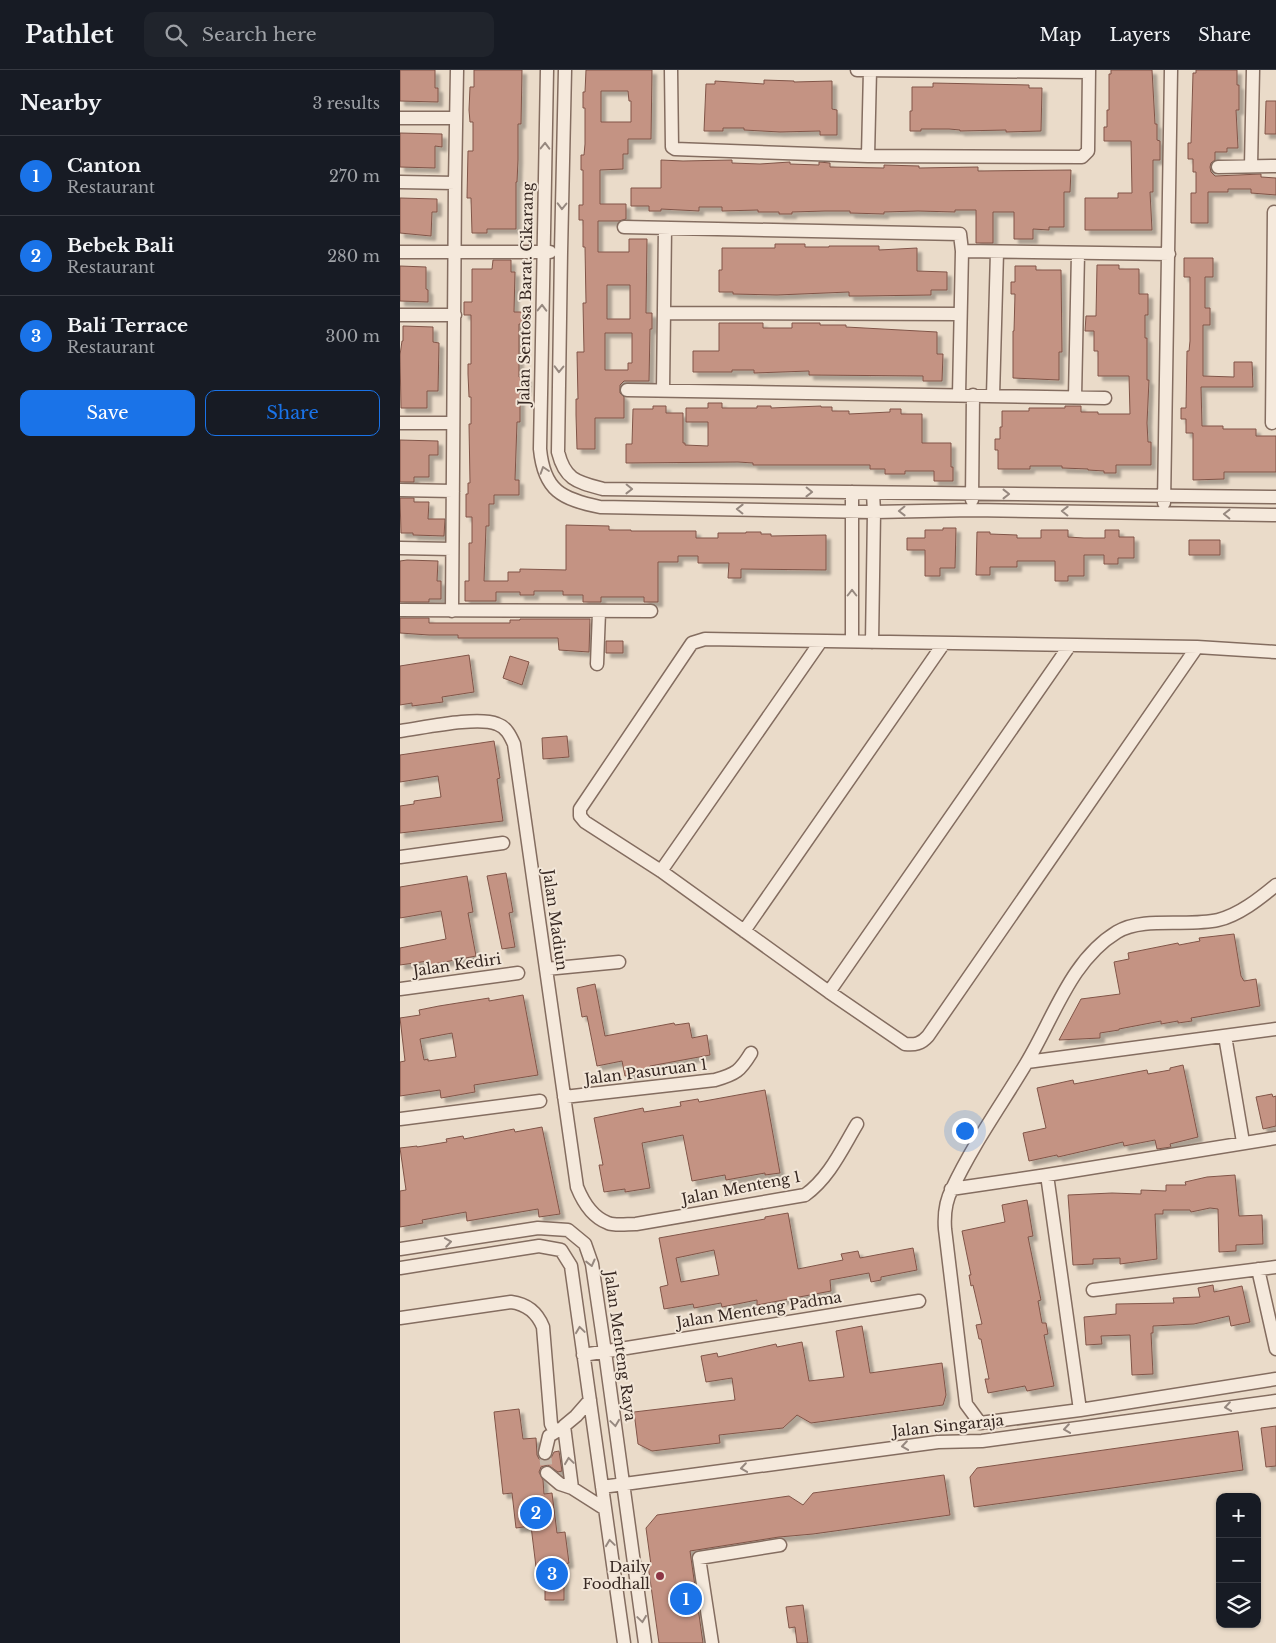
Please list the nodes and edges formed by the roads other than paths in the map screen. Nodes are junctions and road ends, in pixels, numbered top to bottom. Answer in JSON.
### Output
{"nodes":[{"id":1,"x":457,"y":70,"type":"edge"},
{"id":2,"x":547,"y":70,"type":"edge"},
{"id":3,"x":565,"y":70,"type":"edge"},
{"id":4,"x":671,"y":70,"type":"edge"},
{"id":5,"x":857,"y":70,"type":"edge"},
{"id":6,"x":870,"y":70,"type":"edge"},
{"id":7,"x":1172,"y":70,"type":"edge"},
{"id":8,"x":1253,"y":70,"type":"edge"},
{"id":9,"x":1089,"y":71,"type":"edge"},
{"id":10,"x":400,"y":118,"type":"edge"},
{"id":11,"x":456,"y":118,"type":"junction"},
{"id":12,"x":868,"y":156,"type":"junction"},
{"id":13,"x":1251,"y":166,"type":"junction"},
{"id":14,"x":1276,"y":166,"type":"edge"},
{"id":15,"x":1218,"y":167,"type":"dead end"},
{"id":16,"x":400,"y":182,"type":"edge"},
{"id":17,"x":455,"y":183,"type":"junction"},
{"id":18,"x":1274,"y":212,"type":"dead end"},
{"id":19,"x":624,"y":228,"type":"dead end"},
{"id":20,"x":665,"y":228,"type":"junction"},
{"id":21,"x":962,"y":251,"type":"junction"},
{"id":22,"x":400,"y":252,"type":"edge"},
{"id":23,"x":454,"y":252,"type":"junction"},
{"id":24,"x":543,"y":252,"type":"junction"},
{"id":25,"x":560,"y":252,"type":"junction"},
{"id":26,"x":997,"y":252,"type":"junction"},
{"id":27,"x":1078,"y":253,"type":"junction"},
{"id":28,"x":1169,"y":254,"type":"junction"},
{"id":29,"x":1275,"y":258,"type":"edge"},
{"id":30,"x":664,"y":313,"type":"junction"},
{"id":31,"x":960,"y":314,"type":"junction"},
{"id":32,"x":400,"y":315,"type":"edge"},
{"id":33,"x":455,"y":315,"type":"junction"},
{"id":34,"x":1274,"y":370,"type":"edge"},
{"id":35,"x":627,"y":390,"type":"dead end"},
{"id":36,"x":663,"y":391,"type":"junction"},
{"id":37,"x":959,"y":395,"type":"junction"},
{"id":38,"x":973,"y":395,"type":"junction"},
{"id":39,"x":993,"y":396,"type":"junction"},
{"id":40,"x":1075,"y":397,"type":"junction"},
{"id":41,"x":1105,"y":398,"type":"dead end"},
{"id":42,"x":400,"y":423,"type":"edge"},
{"id":43,"x":453,"y":423,"type":"junction"},
{"id":44,"x":1272,"y":423,"type":"dead end"},
{"id":45,"x":400,"y":490,"type":"edge"},
{"id":46,"x":453,"y":491,"type":"junction"},
{"id":47,"x":852,"y":492,"type":"junction"},
{"id":48,"x":873,"y":493,"type":"junction"},
{"id":49,"x":972,"y":494,"type":"junction"},
{"id":50,"x":1165,"y":495,"type":"junction"},
{"id":51,"x":1276,"y":498,"type":"edge"},
{"id":52,"x":972,"y":510,"type":"junction"},
{"id":53,"x":852,"y":511,"type":"junction"},
{"id":54,"x":874,"y":512,"type":"junction"},
{"id":55,"x":1164,"y":513,"type":"junction"},
{"id":56,"x":1276,"y":514,"type":"edge"},
{"id":57,"x":400,"y":548,"type":"edge"},
{"id":58,"x":452,"y":549,"type":"junction"},
{"id":59,"x":400,"y":610,"type":"edge"},
{"id":60,"x":452,"y":611,"type":"junction"},
{"id":61,"x":651,"y":611,"type":"dead end"},
{"id":62,"x":599,"y":612,"type":"junction"},
{"id":63,"x":821,"y":641,"type":"junction"},
{"id":64,"x":852,"y":642,"type":"junction"},
{"id":65,"x":872,"y":642,"type":"junction"},
{"id":66,"x":944,"y":643,"type":"junction"},
{"id":67,"x":1070,"y":645,"type":"junction"},
{"id":68,"x":1197,"y":647,"type":"junction"},
{"id":69,"x":1276,"y":652,"type":"edge"},
{"id":70,"x":597,"y":664,"type":"dead end"},
{"id":71,"x":400,"y":731,"type":"edge"},
{"id":72,"x":503,"y":843,"type":"dead end"},
{"id":73,"x":400,"y":857,"type":"edge"},
{"id":74,"x":661,"y":871,"type":"junction"},
{"id":75,"x":1276,"y":885,"type":"edge"},
{"id":76,"x":744,"y":931,"type":"junction"},
{"id":77,"x":619,"y":962,"type":"dead end"},
{"id":78,"x":546,"y":969,"type":"junction"},
{"id":79,"x":518,"y":973,"type":"dead end"},
{"id":80,"x":400,"y":989,"type":"edge"},
{"id":81,"x":828,"y":992,"type":"junction"},
{"id":82,"x":1276,"y":1029,"type":"edge"},
{"id":83,"x":1225,"y":1036,"type":"junction"},
{"id":84,"x":751,"y":1053,"type":"dead end"},
{"id":85,"x":1027,"y":1062,"type":"junction"},
{"id":86,"x":564,"y":1098,"type":"junction"},
{"id":87,"x":540,"y":1101,"type":"dead end"},
{"id":88,"x":400,"y":1119,"type":"edge"},
{"id":89,"x":857,"y":1124,"type":"dead end"},
{"id":90,"x":1276,"y":1138,"type":"edge"},
{"id":91,"x":1243,"y":1142,"type":"junction"},
{"id":92,"x":1047,"y":1175,"type":"junction"},
{"id":93,"x":951,"y":1189,"type":"junction"},
{"id":94,"x":598,"y":1218,"type":"joint"},
{"id":95,"x":400,"y":1249,"type":"edge"},
{"id":96,"x":1276,"y":1267,"type":"edge"},
{"id":97,"x":400,"y":1268,"type":"edge"},
{"id":98,"x":1258,"y":1269,"type":"junction"},
{"id":99,"x":1093,"y":1290,"type":"dead end"},
{"id":100,"x":919,"y":1301,"type":"dead end"},
{"id":101,"x":400,"y":1318,"type":"edge"},
{"id":102,"x":1276,"y":1349,"type":"edge"},
{"id":103,"x":605,"y":1352,"type":"junction"},
{"id":104,"x":584,"y":1356,"type":"junction"},
{"id":105,"x":1276,"y":1379,"type":"edge"},
{"id":106,"x":590,"y":1400,"type":"junction"},
{"id":107,"x":1276,"y":1401,"type":"edge"},
{"id":108,"x":1080,"y":1410,"type":"junction"},
{"id":109,"x":560,"y":1429,"type":"junction"},
{"id":110,"x":545,"y":1452,"type":"tunnel mouth"},
{"id":111,"x":548,"y":1473,"type":"dead end"},
{"id":112,"x":624,"y":1484,"type":"junction"},
{"id":113,"x":602,"y":1487,"type":"junction"},
{"id":114,"x":572,"y":1488,"type":"junction"},
{"id":115,"x":605,"y":1509,"type":"junction"},
{"id":116,"x":780,"y":1545,"type":"dead end"},
{"id":117,"x":624,"y":1643,"type":"edge"},
{"id":118,"x":645,"y":1643,"type":"edge"},
{"id":119,"x":712,"y":1643,"type":"edge"}],
"edges":[{"from":1,"to":11,"type":"street"},
{"from":24,"to":2,"type":"street","name":"Jalan Sentosa Barat. Cikarang","one_way":true},
{"from":3,"to":25,"type":"street","one_way":true},
{"from":4,"to":12,"type":"street"},
{"from":5,"to":6,"type":"street"},
{"from":6,"to":9,"type":"street"},
{"from":6,"to":12,"type":"street"},
{"from":7,"to":28,"type":"street"},
{"from":8,"to":13,"type":"street"},
{"from":9,"to":12,"type":"street"},
{"from":10,"to":11,"type":"street"},
{"from":11,"to":17,"type":"street"},
{"from":13,"to":14,"type":"street"},
{"from":13,"to":15,"type":"street"},
{"from":16,"to":17,"type":"street"},
{"from":17,"to":23,"type":"street"},
{"from":18,"to":29,"type":"street"},
{"from":19,"to":20,"type":"street"},
{"from":20,"to":21,"type":"street"},
{"from":20,"to":30,"type":"street"},
{"from":21,"to":26,"type":"street"},
{"from":21,"to":31,"type":"street"},
{"from":22,"to":23,"type":"street"},
{"from":23,"to":24,"type":"street"},
{"from":23,"to":33,"type":"street"},
{"from":24,"to":25,"type":"street"},
{"from":53,"to":24,"type":"street","name":"Jalan Sentosa Barat. Cikarang","one_way":true},
{"from":25,"to":47,"type":"street","one_way":true},
{"from":26,"to":27,"type":"street"},
{"from":26,"to":39,"type":"street"},
{"from":27,"to":28,"type":"street"},
{"from":27,"to":40,"type":"street"},
{"from":28,"to":50,"type":"street"},
{"from":29,"to":34,"type":"street"},
{"from":30,"to":31,"type":"street"},
{"from":30,"to":36,"type":"street"},
{"from":31,"to":37,"type":"street"},
{"from":32,"to":33,"type":"street"},
{"from":33,"to":43,"type":"street"},
{"from":34,"to":44,"type":"street"},
{"from":35,"to":36,"type":"street"},
{"from":36,"to":37,"type":"street"},
{"from":37,"to":38,"type":"street"},
{"from":38,"to":39,"type":"street"},
{"from":38,"to":49,"type":"street"},
{"from":39,"to":40,"type":"street"},
{"from":40,"to":41,"type":"street"},
{"from":42,"to":43,"type":"street"},
{"from":43,"to":46,"type":"street"},
{"from":45,"to":46,"type":"street"},
{"from":46,"to":58,"type":"street"},
{"from":47,"to":48,"type":"street"},
{"from":47,"to":53,"type":"street"},
{"from":48,"to":49,"type":"street"},
{"from":48,"to":54,"type":"street"},
{"from":49,"to":50,"type":"street","one_way":true},
{"from":49,"to":52,"type":"street"},
{"from":50,"to":51,"type":"street"},
{"from":50,"to":55,"type":"street"},
{"from":52,"to":54,"type":"street","name":"Jalan Sentosa Barat. Cikarang","one_way":true},
{"from":55,"to":52,"type":"street","name":"Jalan Sentosa Barat. Cikarang","one_way":true},
{"from":53,"to":54,"type":"street","name":"Jalan Sentosa Barat. Cikarang"},
{"from":64,"to":53,"type":"street","one_way":true},
{"from":54,"to":65,"type":"street"},
{"from":56,"to":55,"type":"street","name":"Jalan Sentosa Barat. Cikarang","one_way":true},
{"from":57,"to":58,"type":"street"},
{"from":58,"to":60,"type":"street"},
{"from":59,"to":60,"type":"street"},
{"from":60,"to":62,"type":"street"},
{"from":61,"to":62,"type":"street"},
{"from":62,"to":70,"type":"street"},
{"from":63,"to":64,"type":"street"},
{"from":63,"to":74,"type":"street"},
{"from":63,"to":74,"type":"street"},
{"from":64,"to":65,"type":"street"},
{"from":65,"to":66,"type":"street"},
{"from":66,"to":67,"type":"street"},
{"from":66,"to":76,"type":"street"},
{"from":67,"to":68,"type":"street"},
{"from":67,"to":81,"type":"street"},
{"from":68,"to":69,"type":"street"},
{"from":68,"to":81,"type":"street"},
{"from":71,"to":78,"type":"street","name":"Jalan Madiun"},
{"from":72,"to":73,"type":"street"},
{"from":74,"to":76,"type":"street"},
{"from":75,"to":85,"type":"street"},
{"from":76,"to":81,"type":"street"},
{"from":77,"to":78,"type":"street"},
{"from":78,"to":86,"type":"street","name":"Jalan Madiun"},
{"from":79,"to":80,"type":"street","name":"Jalan Kediri"},
{"from":82,"to":83,"type":"street"},
{"from":83,"to":85,"type":"street"},
{"from":83,"to":91,"type":"street"},
{"from":84,"to":86,"type":"street","name":"Jalan Pasuruan 1"},
{"from":85,"to":93,"type":"street"},
{"from":86,"to":94,"type":"street","name":"Jalan Madiun"},
{"from":87,"to":88,"type":"street"},
{"from":89,"to":94,"type":"street","name":"Jalan Menteng 1"},
{"from":90,"to":91,"type":"street"},
{"from":91,"to":92,"type":"street"},
{"from":92,"to":93,"type":"street"},
{"from":92,"to":108,"type":"street"},
{"from":93,"to":108,"type":"street"},
{"from":95,"to":103,"type":"street","name":"Jalan Menteng Raya","one_way":true},
{"from":96,"to":98,"type":"street"},
{"from":104,"to":97,"type":"street","one_way":true},
{"from":98,"to":99,"type":"street"},
{"from":98,"to":102,"type":"street"},
{"from":100,"to":103,"type":"street","name":"Jalan Menteng Padma"},
{"from":101,"to":109,"type":"street"},
{"from":103,"to":104,"type":"street","name":"Jalan Menteng Padma"},
{"from":103,"to":112,"type":"street","name":"Jalan Menteng Raya","one_way":true},
{"from":104,"to":106,"type":"street"},
{"from":105,"to":108,"type":"street"},
{"from":106,"to":109,"type":"street"},
{"from":106,"to":113,"type":"street"},
{"from":107,"to":112,"type":"street","name":"Jalan Singaraja","one_way":true},
{"from":109,"to":110,"type":"street"},
{"from":114,"to":109,"type":"street","one_way":true},
{"from":111,"to":114,"type":"street"},
{"from":112,"to":113,"type":"street","name":"Jalan Singaraja"},
{"from":112,"to":118,"type":"street","name":"Jalan Menteng Raya","one_way":true},
{"from":113,"to":115,"type":"street"},
{"from":114,"to":115,"type":"street"},
{"from":117,"to":115,"type":"street","one_way":true},
{"from":116,"to":119,"type":"street"}]}
